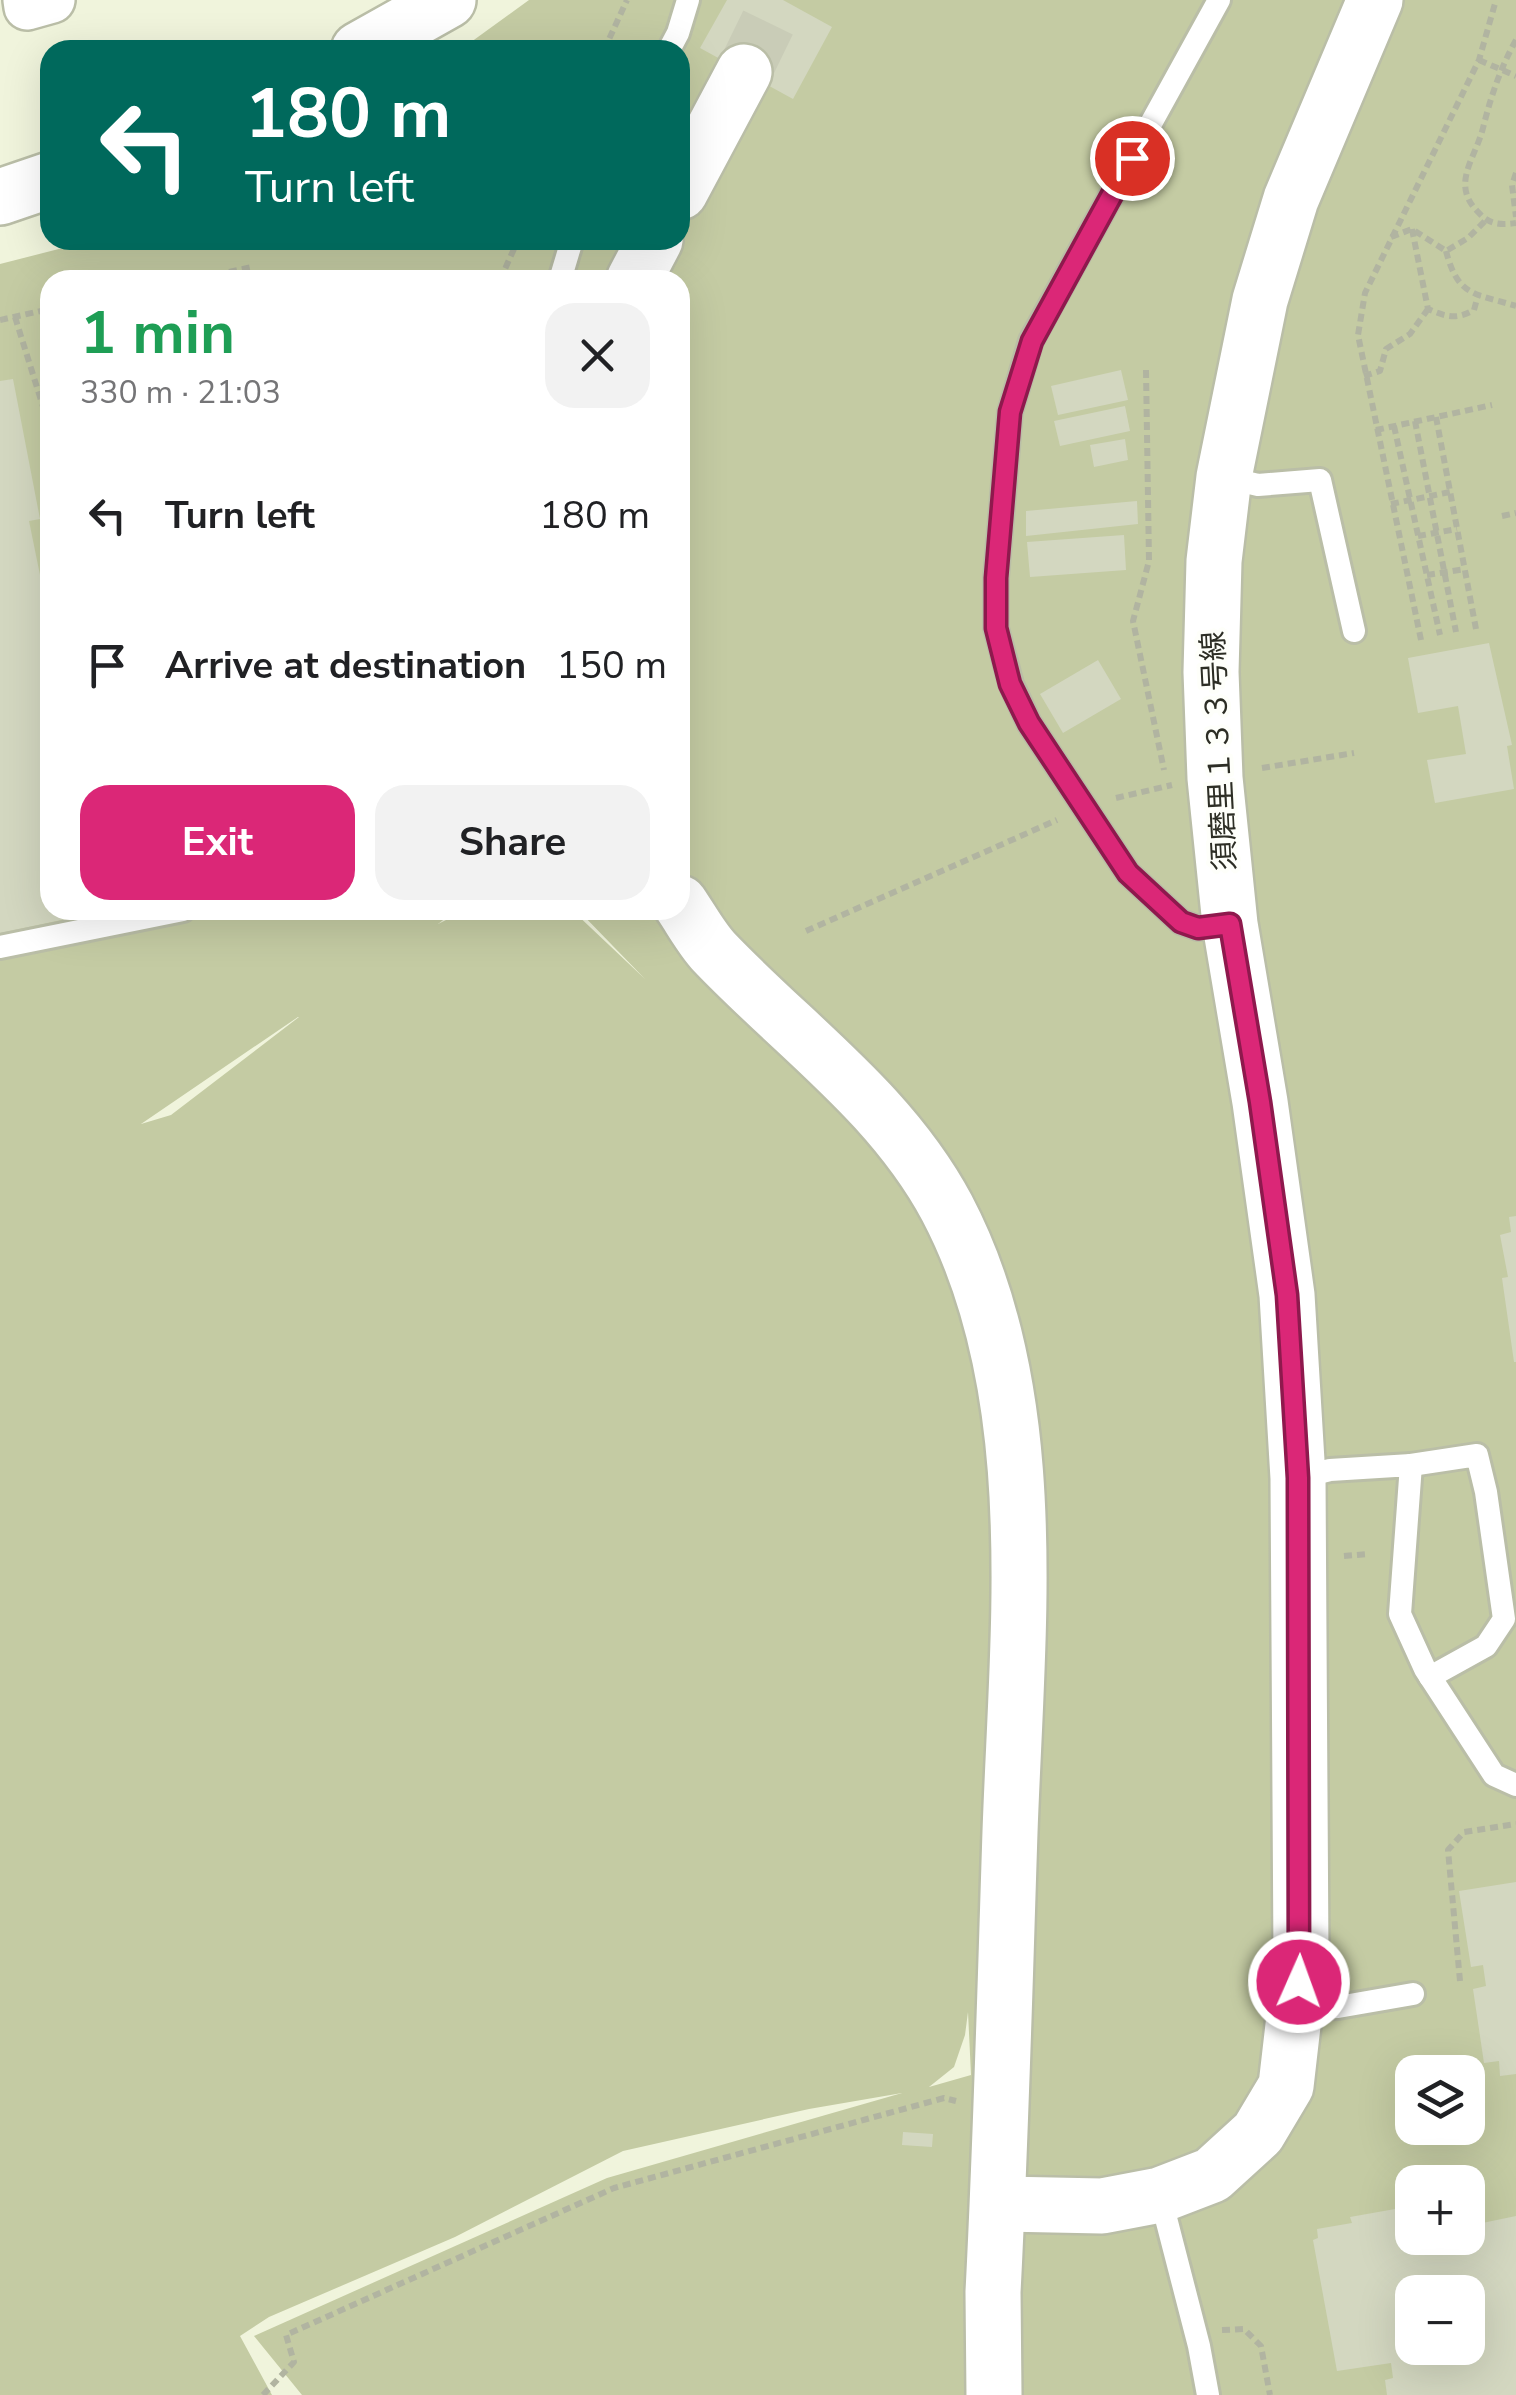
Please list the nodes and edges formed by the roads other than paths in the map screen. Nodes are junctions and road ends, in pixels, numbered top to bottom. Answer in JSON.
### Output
{"nodes":[{"id":1,"x":26,"y":0,"type":"edge"},
{"id":2,"x":52,"y":0,"type":"edge"},
{"id":3,"x":448,"y":0,"type":"edge"},
{"id":4,"x":688,"y":0,"type":"edge"},
{"id":5,"x":1219,"y":0,"type":"edge"},
{"id":6,"x":1376,"y":0,"type":"edge"},
{"id":7,"x":377,"y":40,"type":"edge"},
{"id":8,"x":674,"y":40,"type":"edge"},
{"id":9,"x":744,"y":72,"type":"tunnel mouth"},
{"id":10,"x":690,"y":173,"type":"edge"},
{"id":11,"x":40,"y":184,"type":"edge"},
{"id":12,"x":0,"y":198,"type":"edge"},
{"id":13,"x":1224,"y":477,"type":"junction"},
{"id":14,"x":1354,"y":631,"type":"dead end"},
{"id":15,"x":690,"y":917,"type":"edge"},
{"id":16,"x":134,"y":920,"type":"edge"},
{"id":17,"x":1230,"y":924,"type":"junction"},
{"id":18,"x":0,"y":947,"type":"edge"},
{"id":19,"x":1411,"y":1465,"type":"junction"},
{"id":20,"x":1298,"y":1478,"type":"junction"},
{"id":21,"x":1430,"y":1677,"type":"junction"},
{"id":22,"x":1516,"y":1785,"type":"edge"},
{"id":23,"x":1413,"y":1994,"type":"dead end"},
{"id":24,"x":1297,"y":2010,"type":"junction"},
{"id":25,"x":1160,"y":2195,"type":"junction"},
{"id":26,"x":998,"y":2204,"type":"junction"},
{"id":27,"x":994,"y":2395,"type":"edge"},
{"id":28,"x":1208,"y":2395,"type":"edge"}],
"edges":[{"from":1,"to":2,"type":"street"},
{"from":3,"to":7,"type":"street"},
{"from":4,"to":8,"type":"lane"},
{"from":5,"to":17,"type":"lane"},
{"from":6,"to":13,"type":"street","name":"須磨里１３３号線"},
{"from":9,"to":10,"type":"street"},
{"from":11,"to":12,"type":"street"},
{"from":13,"to":14,"type":"lane"},
{"from":13,"to":17,"type":"street","name":"須磨里１３３号線"},
{"from":15,"to":26,"type":"street"},
{"from":16,"to":18,"type":"lane"},
{"from":17,"to":20,"type":"street","name":"須磨里１３３号線"},
{"from":19,"to":20,"type":"lane"},
{"from":19,"to":21,"type":"lane"},
{"from":19,"to":21,"type":"lane"},
{"from":20,"to":24,"type":"street","name":"須磨里１３３号線"},
{"from":21,"to":22,"type":"lane"},
{"from":23,"to":24,"type":"lane"},
{"from":24,"to":25,"type":"street","name":"須磨里１３３号線"},
{"from":25,"to":26,"type":"street","name":"須磨里１３３号線"},
{"from":25,"to":28,"type":"lane"},
{"from":26,"to":27,"type":"street"}]}
